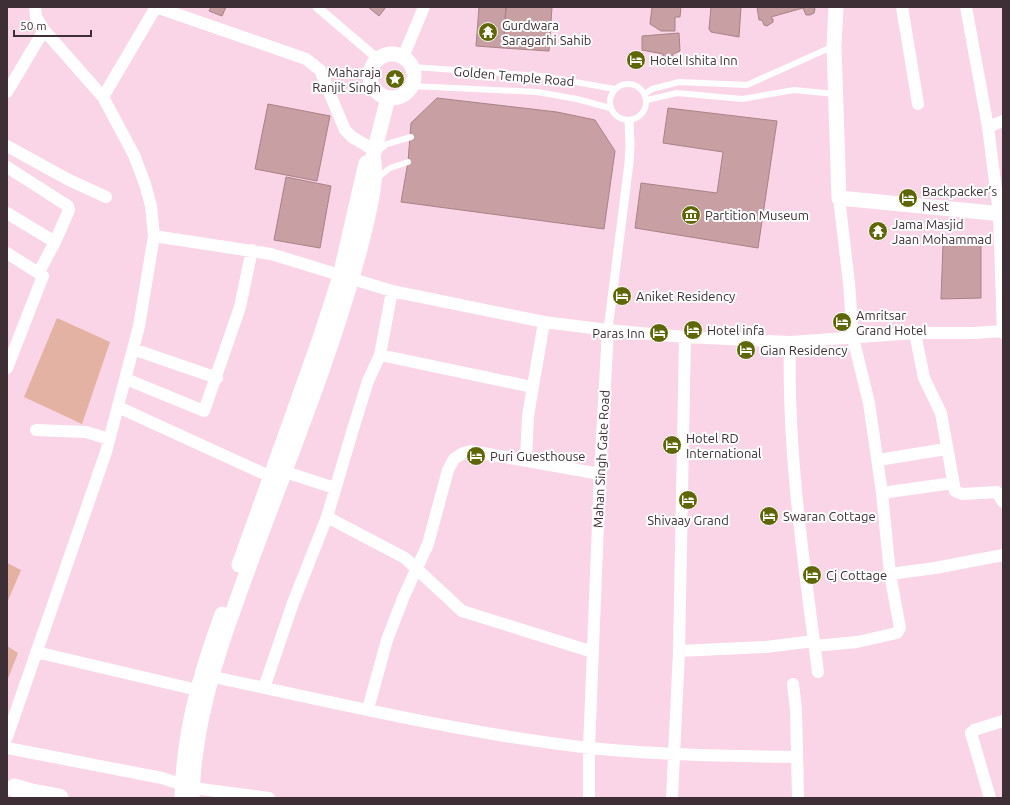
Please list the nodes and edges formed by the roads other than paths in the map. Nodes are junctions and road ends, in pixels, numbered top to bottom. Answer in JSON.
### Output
{"nodes":[{"id":1,"x":35,"y":7,"type":"edge"},
{"id":2,"x":156,"y":7,"type":"edge"},
{"id":3,"x":316,"y":7,"type":"edge"},
{"id":4,"x":424,"y":7,"type":"edge"},
{"id":5,"x":836,"y":7,"type":"edge"},
{"id":6,"x":902,"y":7,"type":"edge"},
{"id":7,"x":966,"y":7,"type":"edge"},
{"id":8,"x":44,"y":30,"type":"junction"},
{"id":9,"x":834,"y":46,"type":"junction"},
{"id":10,"x":378,"y":59,"type":"junction"},
{"id":11,"x":408,"y":62,"type":"junction"},
{"id":12,"x":412,"y":86,"type":"junction"},
{"id":13,"x":615,"y":89,"type":"junction"},
{"id":14,"x":7,"y":92,"type":"edge"},
{"id":15,"x":836,"y":94,"type":"junction"},
{"id":16,"x":103,"y":97,"type":"junction"},
{"id":17,"x":646,"y":97,"type":"junction"},
{"id":18,"x":388,"y":98,"type":"junction"},
{"id":19,"x":918,"y":104,"type":"dead end"},
{"id":20,"x":610,"y":108,"type":"junction"},
{"id":21,"x":629,"y":121,"type":"junction"},
{"id":22,"x":1003,"y":122,"type":"edge"},
{"id":23,"x":988,"y":127,"type":"junction"},
{"id":24,"x":411,"y":137,"type":"dead end"},
{"id":25,"x":7,"y":146,"type":"edge"},
{"id":26,"x":373,"y":153,"type":"junction"},
{"id":27,"x":408,"y":162,"type":"dead end"},
{"id":28,"x":7,"y":167,"type":"edge"},
{"id":29,"x":106,"y":197,"type":"dead end"},
{"id":30,"x":839,"y":198,"type":"junction"},
{"id":31,"x":7,"y":213,"type":"edge"},
{"id":32,"x":1001,"y":214,"type":"edge"},
{"id":33,"x":361,"y":221,"type":"junction"},
{"id":34,"x":154,"y":236,"type":"junction"},
{"id":35,"x":55,"y":242,"type":"junction"},
{"id":36,"x":252,"y":250,"type":"junction"},
{"id":37,"x":7,"y":253,"type":"edge"},
{"id":38,"x":39,"y":272,"type":"junction"},
{"id":39,"x":346,"y":278,"type":"junction"},
{"id":40,"x":392,"y":291,"type":"junction"},
{"id":41,"x":544,"y":322,"type":"junction"},
{"id":42,"x":608,"y":330,"type":"junction"},
{"id":43,"x":915,"y":332,"type":"junction"},
{"id":44,"x":1003,"y":332,"type":"edge"},
{"id":45,"x":685,"y":337,"type":"junction"},
{"id":46,"x":853,"y":338,"type":"junction"},
{"id":47,"x":790,"y":342,"type":"junction"},
{"id":48,"x":133,"y":349,"type":"junction"},
{"id":49,"x":380,"y":355,"type":"junction"},
{"id":50,"x":7,"y":368,"type":"edge"},
{"id":51,"x":216,"y":378,"type":"junction"},
{"id":52,"x":126,"y":379,"type":"junction"},
{"id":53,"x":532,"y":387,"type":"junction"},
{"id":54,"x":118,"y":408,"type":"junction"},
{"id":55,"x":36,"y":430,"type":"dead end"},
{"id":56,"x":109,"y":439,"type":"junction"},
{"id":57,"x":946,"y":449,"type":"junction"},
{"id":58,"x":526,"y":460,"type":"junction"},
{"id":59,"x":878,"y":460,"type":"junction"},
{"id":60,"x":278,"y":474,"type":"junction"},
{"id":61,"x":600,"y":474,"type":"junction"},
{"id":62,"x":953,"y":483,"type":"junction"},
{"id":63,"x":335,"y":488,"type":"junction"},
{"id":64,"x":882,"y":493,"type":"junction"},
{"id":65,"x":1003,"y":502,"type":"edge"},
{"id":66,"x":327,"y":517,"type":"junction"},
{"id":67,"x":1003,"y":556,"type":"edge"},
{"id":68,"x":418,"y":568,"type":"junction"},
{"id":69,"x":890,"y":574,"type":"junction"},
{"id":70,"x":814,"y":644,"type":"junction"},
{"id":71,"x":679,"y":651,"type":"junction"},
{"id":72,"x":36,"y":652,"type":"junction"},
{"id":73,"x":593,"y":652,"type":"junction"},
{"id":74,"x":818,"y":672,"type":"dead end"},
{"id":75,"x":206,"y":676,"type":"junction"},
{"id":76,"x":793,"y":684,"type":"dead end"},
{"id":77,"x":264,"y":688,"type":"junction"},
{"id":78,"x":202,"y":691,"type":"junction"},
{"id":79,"x":368,"y":709,"type":"junction"},
{"id":80,"x":1003,"y":721,"type":"edge"},
{"id":81,"x":8,"y":734,"type":"edge"},
{"id":82,"x":7,"y":748,"type":"edge"},
{"id":83,"x":589,"y":748,"type":"junction"},
{"id":84,"x":674,"y":755,"type":"junction"},
{"id":85,"x":797,"y":757,"type":"junction"},
{"id":86,"x":13,"y":790,"type":"edge"},
{"id":87,"x":185,"y":793,"type":"edge"},
{"id":88,"x":59,"y":798,"type":"edge"},
{"id":89,"x":269,"y":798,"type":"edge"},
{"id":90,"x":589,"y":798,"type":"edge"},
{"id":91,"x":672,"y":798,"type":"edge"},
{"id":92,"x":798,"y":798,"type":"edge"},
{"id":93,"x":990,"y":798,"type":"edge"}],
"edges":[{"from":1,"to":8,"type":"street"},
{"from":2,"to":16,"type":"street"},
{"from":2,"to":26,"type":"street"},
{"from":3,"to":10,"type":"street"},
{"from":4,"to":11,"type":"street"},
{"from":5,"to":9,"type":"street"},
{"from":6,"to":19,"type":"street"},
{"from":7,"to":23,"type":"street"},
{"from":8,"to":14,"type":"street"},
{"from":8,"to":16,"type":"street"},
{"from":9,"to":15,"type":"street"},
{"from":9,"to":17,"type":"lane"},
{"from":10,"to":11,"type":"street"},
{"from":10,"to":18,"type":"street"},
{"from":11,"to":12,"type":"street"},
{"from":11,"to":13,"type":"lane","name":"Golden Temple Road"},
{"from":12,"to":18,"type":"street"},
{"from":12,"to":20,"type":"lane","name":"Golden Temple Road"},
{"from":13,"to":17,"type":"lane"},
{"from":13,"to":20,"type":"lane"},
{"from":15,"to":17,"type":"lane"},
{"from":15,"to":30,"type":"street"},
{"from":16,"to":34,"type":"street"},
{"from":17,"to":21,"type":"lane"},
{"from":18,"to":26,"type":"street"},
{"from":20,"to":21,"type":"lane"},
{"from":21,"to":42,"type":"street","name":"Mahan Singh Gate Road"},
{"from":22,"to":23,"type":"street"},
{"from":23,"to":32,"type":"street"},
{"from":24,"to":33,"type":"lane"},
{"from":25,"to":29,"type":"street"},
{"from":26,"to":39,"type":"street"},
{"from":27,"to":33,"type":"lane"},
{"from":28,"to":35,"type":"street"},
{"from":30,"to":32,"type":"street"},
{"from":30,"to":46,"type":"street"},
{"from":31,"to":35,"type":"street"},
{"from":32,"to":44,"type":"street"},
{"from":33,"to":87,"type":"lane"},
{"from":34,"to":36,"type":"street"},
{"from":34,"to":48,"type":"street"},
{"from":35,"to":38,"type":"street"},
{"from":36,"to":39,"type":"street"},
{"from":36,"to":51,"type":"street"},
{"from":37,"to":38,"type":"street"},
{"from":38,"to":50,"type":"street"},
{"from":39,"to":40,"type":"street"},
{"from":39,"to":60,"type":"street"},
{"from":40,"to":41,"type":"street"},
{"from":40,"to":49,"type":"street"},
{"from":41,"to":42,"type":"street"},
{"from":41,"to":53,"type":"street"},
{"from":42,"to":45,"type":"street"},
{"from":42,"to":61,"type":"street","name":"Mahan Singh Gate Road"},
{"from":43,"to":44,"type":"street"},
{"from":43,"to":46,"type":"street"},
{"from":43,"to":57,"type":"street"},
{"from":45,"to":47,"type":"street"},
{"from":45,"to":71,"type":"street"},
{"from":46,"to":47,"type":"street"},
{"from":46,"to":59,"type":"street"},
{"from":47,"to":70,"type":"street"},
{"from":48,"to":51,"type":"street"},
{"from":48,"to":52,"type":"street"},
{"from":49,"to":53,"type":"street"},
{"from":49,"to":63,"type":"street"},
{"from":51,"to":52,"type":"street"},
{"from":52,"to":54,"type":"street"},
{"from":53,"to":58,"type":"street"},
{"from":54,"to":56,"type":"street"},
{"from":54,"to":60,"type":"street"},
{"from":55,"to":56,"type":"street"},
{"from":56,"to":72,"type":"street"},
{"from":57,"to":59,"type":"street"},
{"from":57,"to":62,"type":"street"},
{"from":58,"to":61,"type":"street"},
{"from":58,"to":68,"type":"street"},
{"from":59,"to":64,"type":"street"},
{"from":60,"to":63,"type":"street"},
{"from":60,"to":75,"type":"street"},
{"from":61,"to":73,"type":"street","name":"Mahan Singh Gate Road"},
{"from":62,"to":64,"type":"street"},
{"from":62,"to":65,"type":"street"},
{"from":63,"to":66,"type":"street"},
{"from":64,"to":69,"type":"street"},
{"from":66,"to":68,"type":"street"},
{"from":66,"to":77,"type":"street"},
{"from":67,"to":69,"type":"street"},
{"from":68,"to":73,"type":"street"},
{"from":68,"to":79,"type":"street"},
{"from":69,"to":70,"type":"street"},
{"from":70,"to":71,"type":"street"},
{"from":70,"to":74,"type":"street"},
{"from":71,"to":84,"type":"street"},
{"from":72,"to":78,"type":"street"},
{"from":72,"to":81,"type":"street"},
{"from":73,"to":83,"type":"street","name":"Mahan Singh Gate Road"},
{"from":75,"to":77,"type":"street"},
{"from":75,"to":78,"type":"street"},
{"from":76,"to":85,"type":"street"},
{"from":77,"to":79,"type":"street"},
{"from":78,"to":87,"type":"street"},
{"from":79,"to":83,"type":"street"},
{"from":80,"to":93,"type":"street"},
{"from":82,"to":87,"type":"street"},
{"from":83,"to":84,"type":"street"},
{"from":83,"to":90,"type":"street","name":"Mahan Singh Gate Road"},
{"from":84,"to":85,"type":"street"},
{"from":84,"to":91,"type":"street"},
{"from":85,"to":92,"type":"street"},
{"from":86,"to":88,"type":"main road"},
{"from":87,"to":89,"type":"street"}]}
